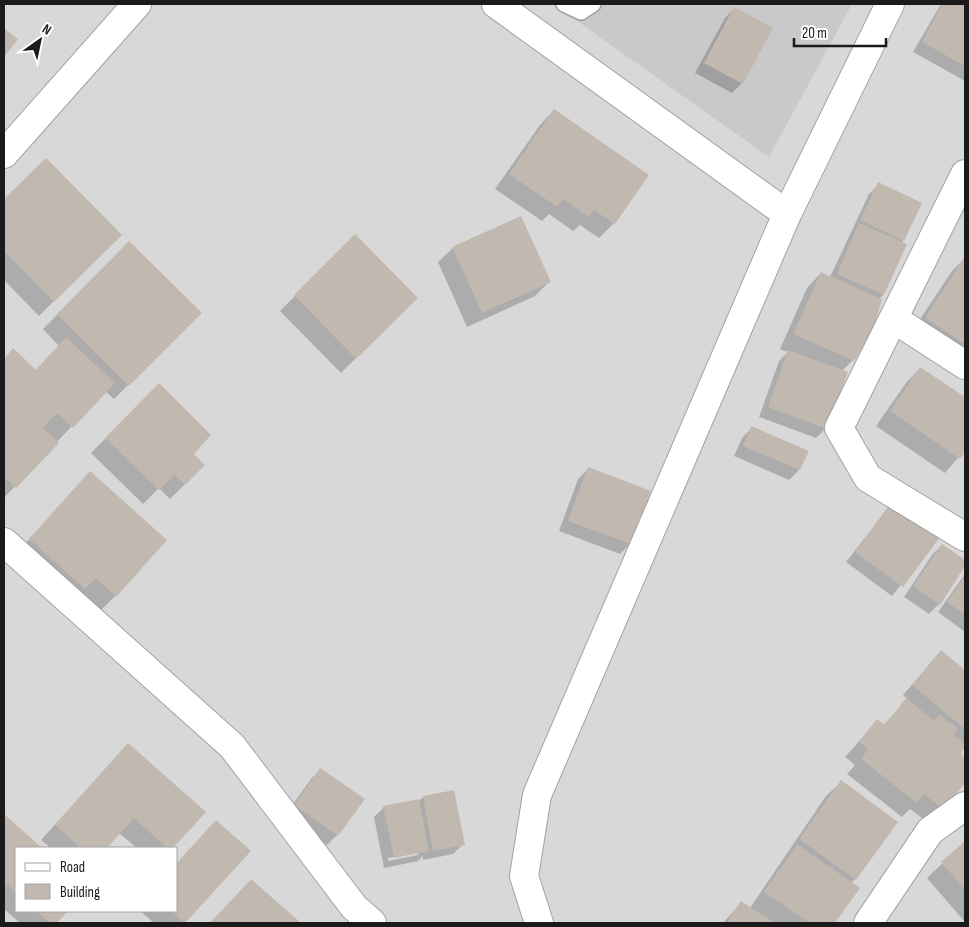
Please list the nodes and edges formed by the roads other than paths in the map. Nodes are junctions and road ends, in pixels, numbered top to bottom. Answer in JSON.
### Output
{"nodes":[{"id":1,"x":137,"y":4,"type":"edge"},
{"id":2,"x":496,"y":4,"type":"edge"},
{"id":3,"x":564,"y":4,"type":"edge"},
{"id":4,"x":593,"y":4,"type":"edge"},
{"id":5,"x":890,"y":4,"type":"edge"},
{"id":6,"x":4,"y":154,"type":"edge"},
{"id":7,"x":965,"y":174,"type":"edge"},
{"id":8,"x":787,"y":214,"type":"junction"},
{"id":9,"x":894,"y":319,"type":"junction"},
{"id":10,"x":965,"y":365,"type":"edge"},
{"id":11,"x":965,"y":537,"type":"edge"},
{"id":12,"x":4,"y":542,"type":"edge"},
{"id":13,"x":965,"y":806,"type":"edge"},
{"id":14,"x":372,"y":923,"type":"edge"},
{"id":15,"x":539,"y":923,"type":"edge"},
{"id":16,"x":868,"y":923,"type":"edge"}],
"edges":[{"from":1,"to":6,"type":"street"},
{"from":2,"to":8,"type":"street"},
{"from":3,"to":4,"type":"lane"},
{"from":5,"to":8,"type":"street"},
{"from":7,"to":9,"type":"street"},
{"from":8,"to":15,"type":"street"},
{"from":9,"to":10,"type":"street"},
{"from":9,"to":11,"type":"street"},
{"from":12,"to":14,"type":"street"},
{"from":13,"to":16,"type":"street"}]}
